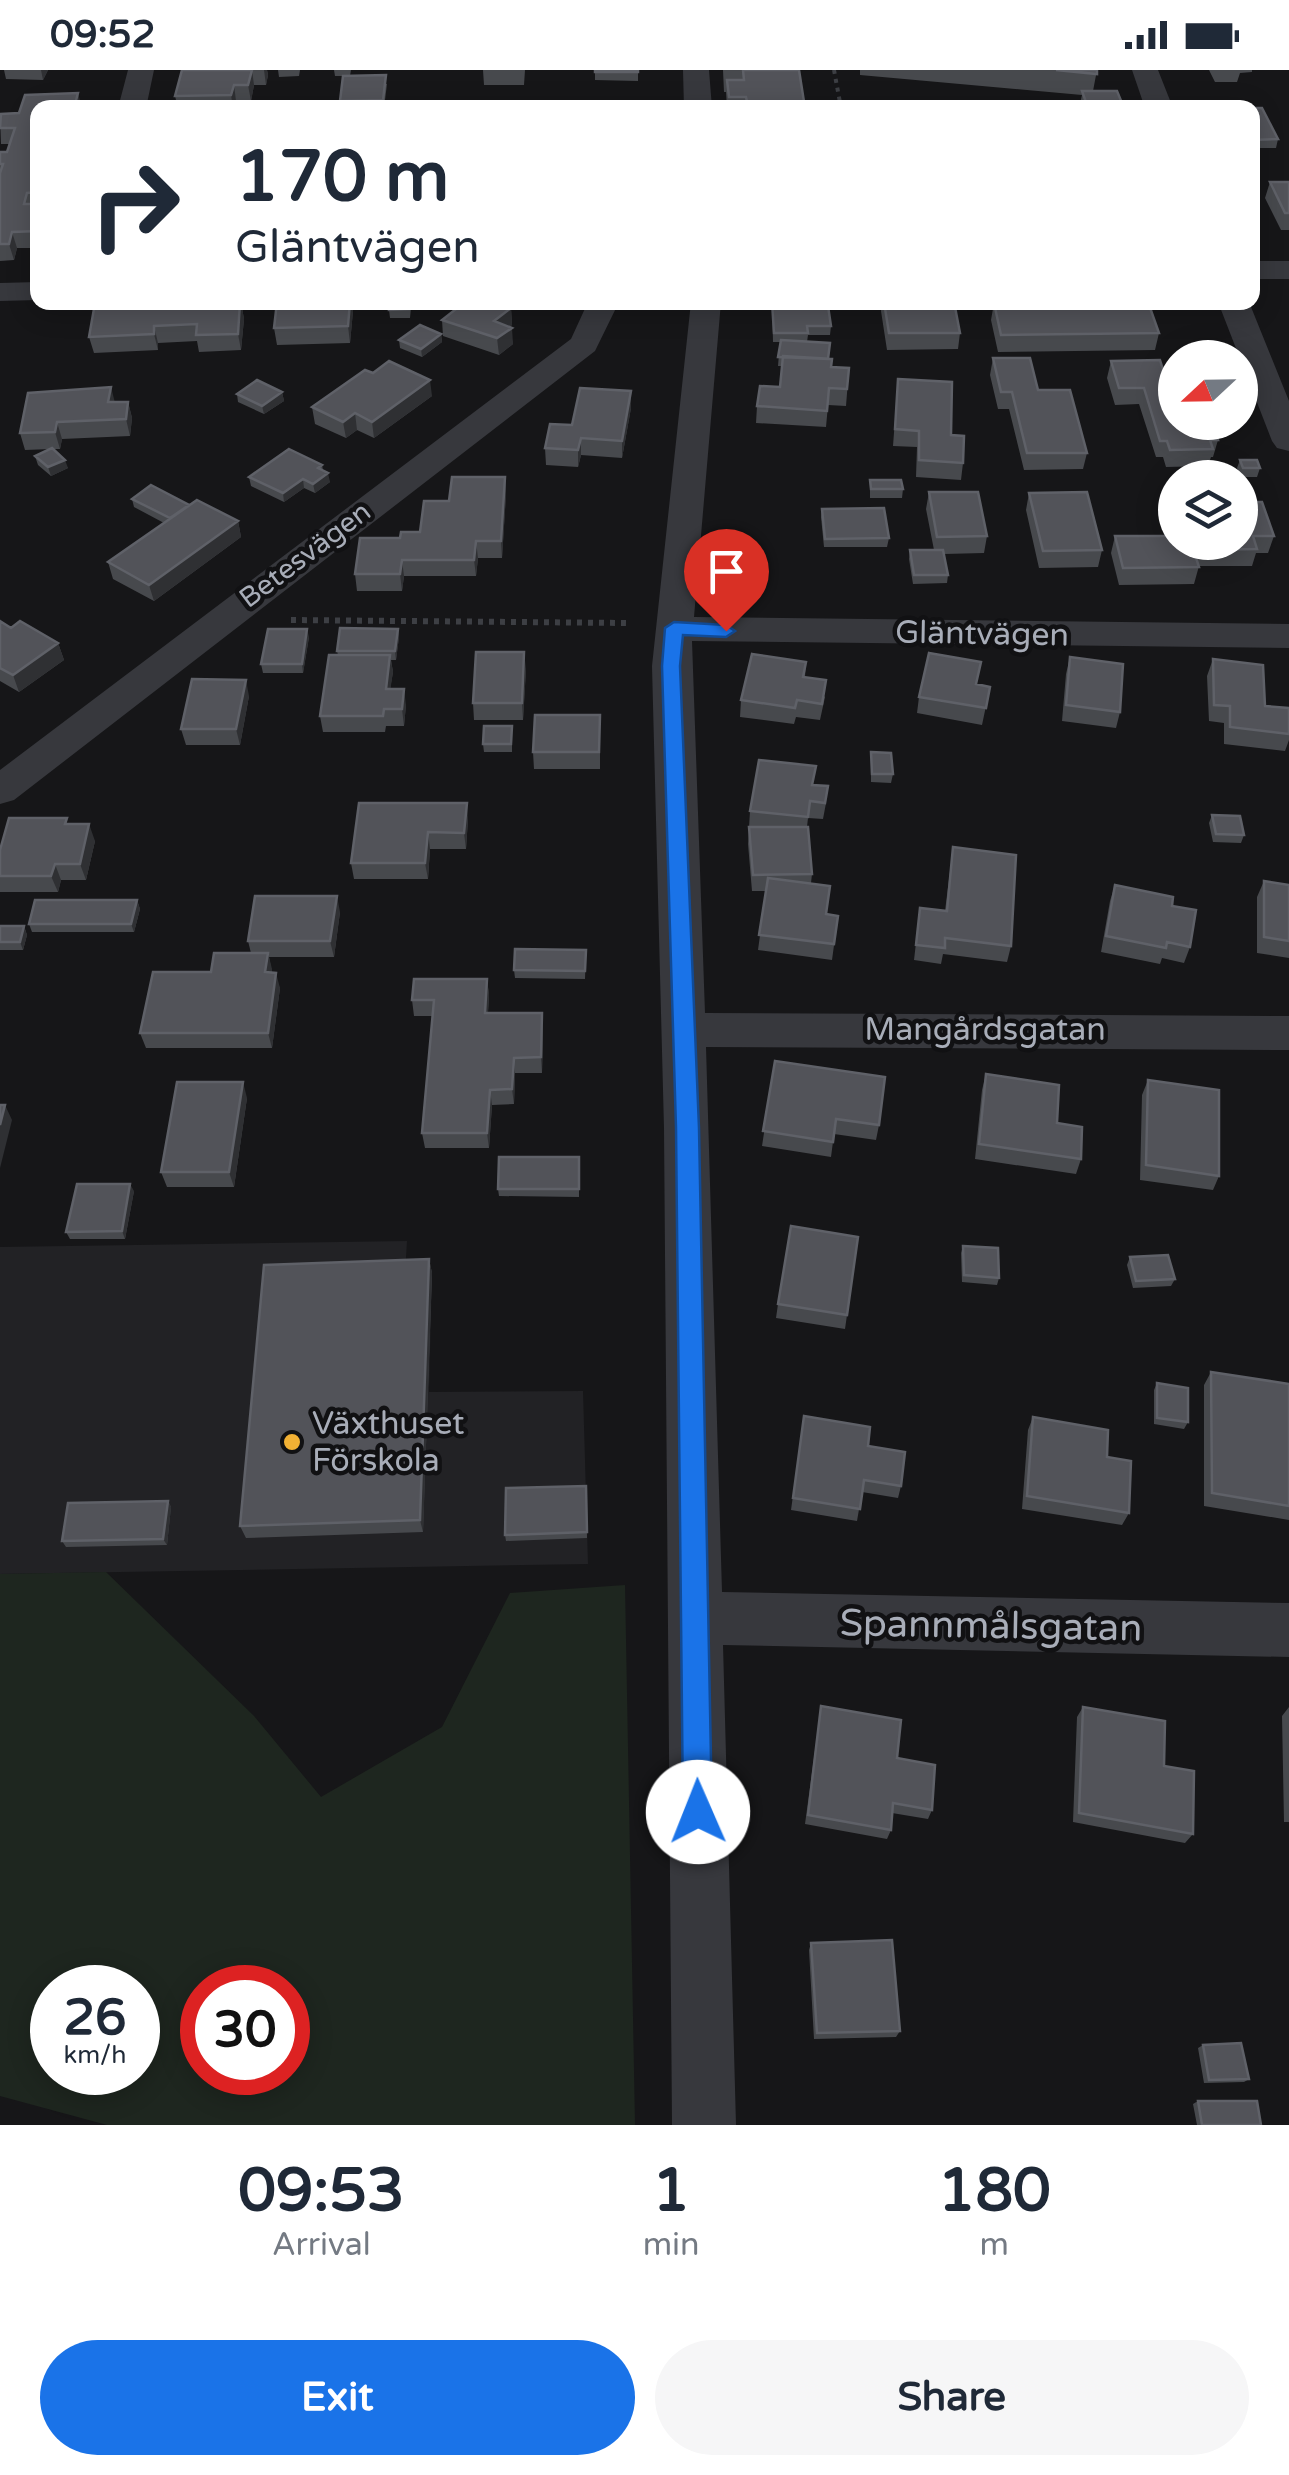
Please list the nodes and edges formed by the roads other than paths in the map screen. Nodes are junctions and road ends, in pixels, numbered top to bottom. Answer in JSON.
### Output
{"nodes":[{"id":1,"x":141,"y":70,"type":"edge"},
{"id":2,"x":696,"y":70,"type":"edge"},
{"id":3,"x":1144,"y":70,"type":"edge"},
{"id":4,"x":134,"y":100,"type":"edge"},
{"id":5,"x":698,"y":100,"type":"edge"},
{"id":6,"x":1157,"y":100,"type":"edge"},
{"id":7,"x":1260,"y":270,"type":"edge"},
{"id":8,"x":1289,"y":270,"type":"edge"},
{"id":9,"x":0,"y":292,"type":"edge"},
{"id":10,"x":30,"y":292,"type":"edge"},
{"id":11,"x":602,"y":310,"type":"edge"},
{"id":12,"x":705,"y":310,"type":"edge"},
{"id":13,"x":1236,"y":310,"type":"edge"},
{"id":14,"x":1289,"y":441,"type":"edge"},
{"id":15,"x":674,"y":628,"type":"junction"},
{"id":16,"x":1289,"y":636,"type":"edge"},
{"id":17,"x":0,"y":790,"type":"edge"},
{"id":18,"x":682,"y":1030,"type":"junction"},
{"id":19,"x":1289,"y":1033,"type":"edge"},
{"id":20,"x":694,"y":1616,"type":"junction"},
{"id":21,"x":1289,"y":1630,"type":"edge"},
{"id":22,"x":704,"y":2125,"type":"edge"}],
"edges":[{"from":1,"to":4,"type":"street"},
{"from":2,"to":5,"type":"street"},
{"from":3,"to":6,"type":"street"},
{"from":7,"to":8,"type":"street"},
{"from":9,"to":10,"type":"street"},
{"from":11,"to":17,"type":"street","name":"Betesvägen"},
{"from":12,"to":15,"type":"street"},
{"from":13,"to":14,"type":"street"},
{"from":15,"to":16,"type":"street","name":"Gläntvägen"},
{"from":15,"to":18,"type":"street"},
{"from":18,"to":19,"type":"street","name":"Mangårdsgatan"},
{"from":18,"to":20,"type":"street"},
{"from":20,"to":21,"type":"street","name":"Spannmålsgatan"},
{"from":20,"to":22,"type":"street"}]}
